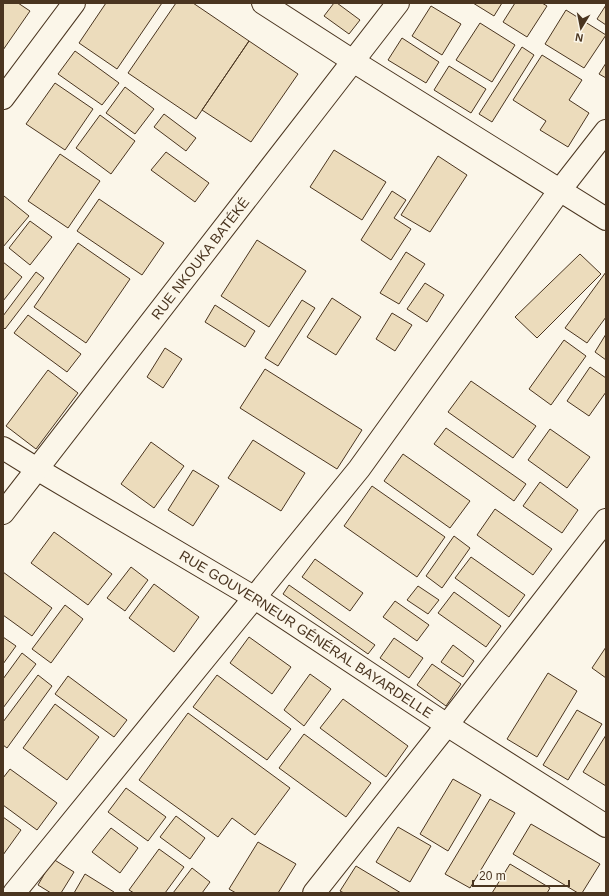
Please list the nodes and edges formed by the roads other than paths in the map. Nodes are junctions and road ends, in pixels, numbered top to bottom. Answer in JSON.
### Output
{"nodes":[{"id":1,"x":74,"y":3,"type":"edge"},
{"id":2,"x":263,"y":3,"type":"edge"},
{"id":3,"x":398,"y":3,"type":"edge"},
{"id":4,"x":353,"y":61,"type":"junction"},
{"id":5,"x":3,"y":98,"type":"edge"},
{"id":6,"x":606,"y":131,"type":"edge"},
{"id":7,"x":560,"y":190,"type":"junction"},
{"id":8,"x":606,"y":220,"type":"edge"},
{"id":9,"x":3,"y":448,"type":"edge"},
{"id":10,"x":37,"y":469,"type":"junction"},
{"id":11,"x":3,"y":514,"type":"edge"},
{"id":12,"x":606,"y":520,"type":"edge"},
{"id":13,"x":255,"y":598,"type":"junction"},
{"id":14,"x":447,"y":725,"type":"junction"},
{"id":15,"x":606,"y":826,"type":"edge"},
{"id":16,"x":14,"y":893,"type":"edge"},
{"id":17,"x":314,"y":893,"type":"edge"}],
"edges":[{"from":1,"to":5,"type":"street"},
{"from":2,"to":4,"type":"street"},
{"from":3,"to":4,"type":"street","name":"RUE NKOUKA BATÉKÉ"},
{"from":4,"to":7,"type":"street"},
{"from":4,"to":10,"type":"street","name":"RUE NKOUKA BATÉKÉ"},
{"from":6,"to":7,"type":"street"},
{"from":7,"to":8,"type":"street"},
{"from":7,"to":13,"type":"street"},
{"from":9,"to":10,"type":"street","name":"RUE GOUVERNEUR GÉNÉRAL BAYARDELLE"},
{"from":10,"to":11,"type":"street","name":"RUE NKOUKA BATÉKÉ"},
{"from":10,"to":13,"type":"street","name":"RUE GOUVERNEUR GÉNÉRAL BAYARDELLE"},
{"from":12,"to":14,"type":"street"},
{"from":13,"to":14,"type":"street","name":"RUE GOUVERNEUR GÉNÉRAL BAYARDELLE"},
{"from":13,"to":16,"type":"street"},
{"from":14,"to":15,"type":"street","name":"RUE GOUVERNEUR GÉNÉRAL BAYARDELLE"},
{"from":14,"to":17,"type":"street"}]}
